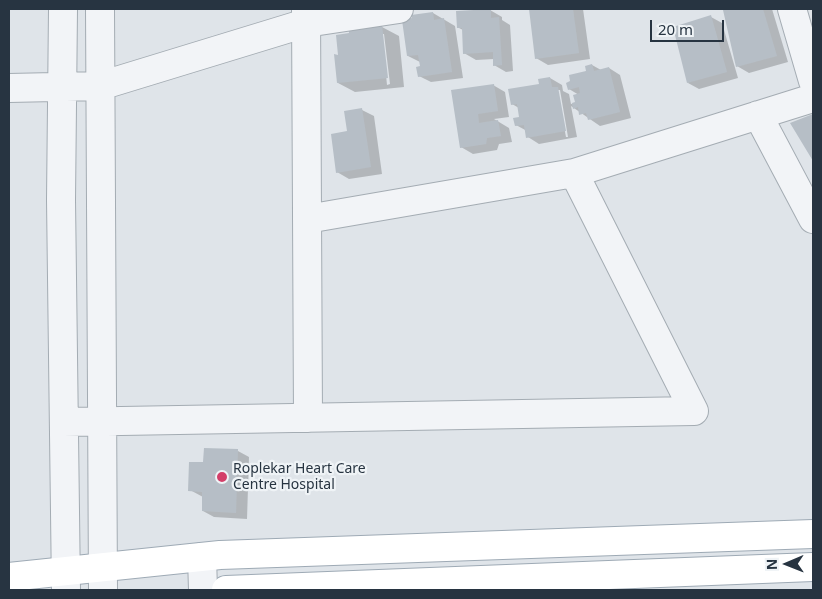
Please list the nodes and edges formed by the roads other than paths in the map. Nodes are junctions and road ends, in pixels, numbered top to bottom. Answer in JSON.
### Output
{"nodes":[{"id":1,"x":63,"y":9,"type":"edge"},
{"id":2,"x":100,"y":9,"type":"edge"},
{"id":3,"x":399,"y":9,"type":"edge"},
{"id":4,"x":792,"y":9,"type":"edge"},
{"id":5,"x":306,"y":16,"type":"edge"},
{"id":6,"x":813,"y":81,"type":"edge"},
{"id":7,"x":100,"y":86,"type":"junction"},
{"id":8,"x":62,"y":87,"type":"junction"},
{"id":9,"x":9,"y":88,"type":"edge"},
{"id":10,"x":813,"y":98,"type":"edge"},
{"id":11,"x":758,"y":116,"type":"junction"},
{"id":12,"x":574,"y":173,"type":"junction"},
{"id":13,"x":813,"y":218,"type":"edge"},
{"id":14,"x":307,"y":219,"type":"junction"},
{"id":15,"x":308,"y":418,"type":"junction"},
{"id":16,"x":102,"y":421,"type":"junction"},
{"id":17,"x":64,"y":422,"type":"junction"},
{"id":18,"x":813,"y":534,"type":"edge"},
{"id":19,"x":525,"y":545,"type":"junction"},
{"id":20,"x":202,"y":557,"type":"junction"},
{"id":21,"x":813,"y":567,"type":"edge"},
{"id":22,"x":9,"y":577,"type":"edge"},
{"id":23,"x":103,"y":579,"type":"edge"},
{"id":24,"x":66,"y":581,"type":"edge"},
{"id":25,"x":529,"y":584,"type":"edge"},
{"id":26,"x":203,"y":590,"type":"edge"},
{"id":27,"x":226,"y":590,"type":"edge"}],
"edges":[{"from":1,"to":8,"type":"street"},
{"from":2,"to":7,"type":"street"},
{"from":3,"to":5,"type":"street"},
{"from":4,"to":6,"type":"street"},
{"from":5,"to":7,"type":"street"},
{"from":5,"to":14,"type":"street"},
{"from":7,"to":8,"type":"street"},
{"from":7,"to":16,"type":"street"},
{"from":8,"to":9,"type":"street"},
{"from":8,"to":17,"type":"street"},
{"from":10,"to":11,"type":"street"},
{"from":11,"to":12,"type":"street"},
{"from":11,"to":13,"type":"street"},
{"from":12,"to":14,"type":"street"},
{"from":12,"to":15,"type":"street"},
{"from":14,"to":15,"type":"street"},
{"from":15,"to":16,"type":"street"},
{"from":16,"to":17,"type":"street"},
{"from":16,"to":23,"type":"street"},
{"from":17,"to":24,"type":"street"},
{"from":18,"to":19,"type":"main road"},
{"from":19,"to":20,"type":"main road"},
{"from":19,"to":25,"type":"street"},
{"from":20,"to":23,"type":"main road"},
{"from":20,"to":26,"type":"street"},
{"from":21,"to":25,"type":"main road"},
{"from":22,"to":24,"type":"main road"},
{"from":23,"to":24,"type":"main road"},
{"from":25,"to":27,"type":"main road"}]}
